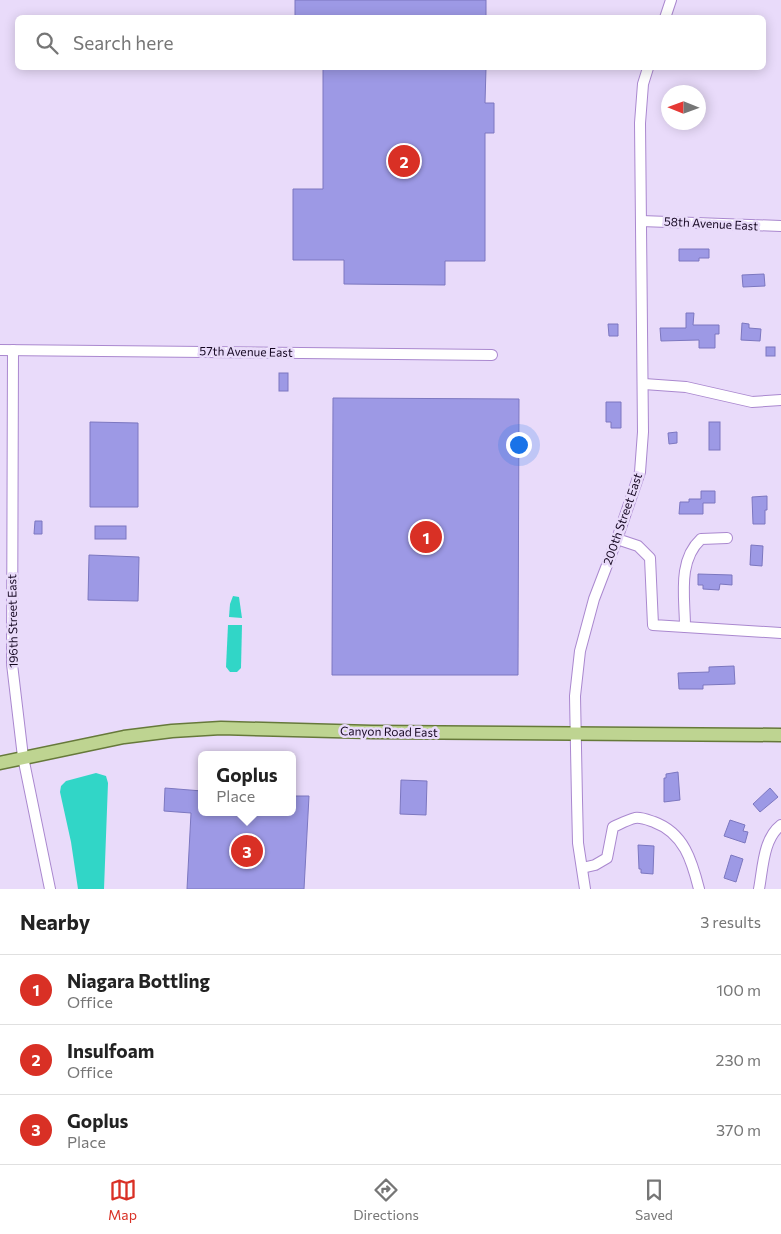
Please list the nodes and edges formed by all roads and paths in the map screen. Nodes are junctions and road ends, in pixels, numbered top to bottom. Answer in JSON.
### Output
{"nodes":[{"id":1,"x":671,"y":0,"type":"edge"},
{"id":2,"x":666,"y":15,"type":"edge"},
{"id":3,"x":647,"y":70,"type":"edge"},
{"id":4,"x":641,"y":221,"type":"junction"},
{"id":5,"x":781,"y":226,"type":"edge"},
{"id":6,"x":0,"y":350,"type":"edge"},
{"id":7,"x":13,"y":350,"type":"junction"},
{"id":8,"x":492,"y":355,"type":"dead end"},
{"id":9,"x":644,"y":384,"type":"junction"},
{"id":10,"x":781,"y":400,"type":"edge"},
{"id":11,"x":727,"y":538,"type":"dead end"},
{"id":12,"x":617,"y":539,"type":"junction"},
{"id":13,"x":685,"y":627,"type":"junction"},
{"id":14,"x":781,"y":633,"type":"edge"},
{"id":15,"x":575,"y":734,"type":"junction"},
{"id":16,"x":781,"y":735,"type":"edge"},
{"id":17,"x":23,"y":757,"type":"junction"},
{"id":18,"x":0,"y":763,"type":"edge"},
{"id":19,"x":781,"y":825,"type":"edge"},
{"id":20,"x":582,"y":868,"type":"junction"},
{"id":21,"x":50,"y":889,"type":"edge"},
{"id":22,"x":585,"y":889,"type":"edge"},
{"id":23,"x":699,"y":889,"type":"edge"},
{"id":24,"x":759,"y":889,"type":"edge"}],
"edges":[{"from":1,"to":2,"type":"street"},
{"from":3,"to":4,"type":"street","name":"200th Street East"},
{"from":4,"to":5,"type":"street","name":"58th Avenue East"},
{"from":4,"to":9,"type":"street","name":"200th Street East"},
{"from":6,"to":7,"type":"street","name":"57th Avenue East"},
{"from":7,"to":8,"type":"street","name":"57th Avenue East"},
{"from":7,"to":17,"type":"street","name":"196th Street East"},
{"from":9,"to":10,"type":"street"},
{"from":9,"to":12,"type":"street","name":"200th Street East"},
{"from":11,"to":13,"type":"street"},
{"from":12,"to":13,"type":"street"},
{"from":12,"to":15,"type":"street","name":"200th Street East"},
{"from":13,"to":14,"type":"street"},
{"from":15,"to":16,"type":"main road","name":"Canyon Road East"},
{"from":15,"to":17,"type":"main road","name":"Canyon Road East"},
{"from":15,"to":20,"type":"street","name":"200th Street East"},
{"from":17,"to":18,"type":"main road","name":"Canyon Road East"},
{"from":17,"to":21,"type":"street","name":"196th Street East"},
{"from":19,"to":24,"type":"street"},
{"from":20,"to":22,"type":"street","name":"200th Street East"},
{"from":20,"to":23,"type":"street"}]}
